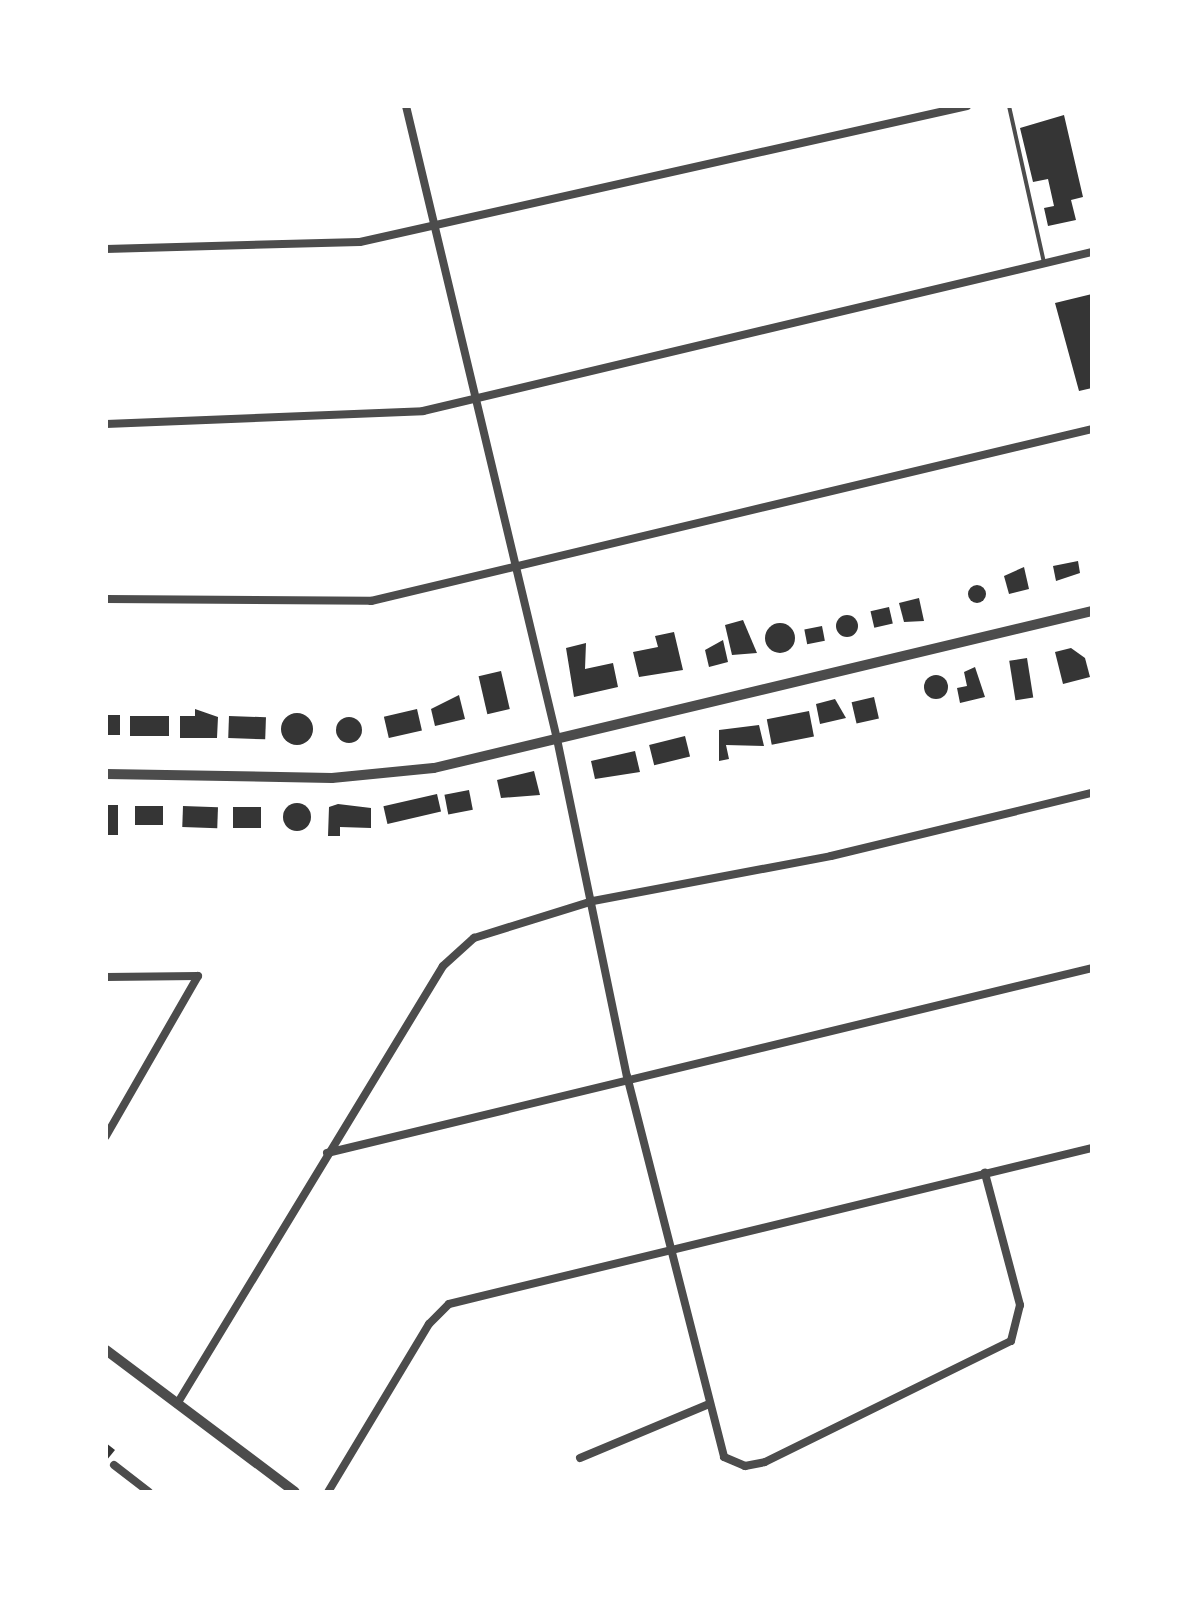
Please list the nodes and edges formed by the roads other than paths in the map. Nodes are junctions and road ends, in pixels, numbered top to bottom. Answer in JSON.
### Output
{"nodes":[{"id":1,"x":406,"y":106,"type":"edge"},
{"id":2,"x":967,"y":106,"type":"edge"},
{"id":3,"x":1009,"y":106,"type":"edge"},
{"id":4,"x":435,"y":226,"type":"junction"},
{"id":5,"x":106,"y":249,"type":"edge"},
{"id":6,"x":1092,"y":252,"type":"edge"},
{"id":7,"x":1044,"y":263,"type":"junction"},
{"id":8,"x":476,"y":395,"type":"junction"},
{"id":9,"x":106,"y":424,"type":"edge"},
{"id":10,"x":1092,"y":429,"type":"edge"},
{"id":11,"x":518,"y":571,"type":"junction"},
{"id":12,"x":106,"y":599,"type":"edge"},
{"id":13,"x":1092,"y":611,"type":"edge"},
{"id":14,"x":557,"y":739,"type":"junction"},
{"id":15,"x":106,"y":774,"type":"edge"},
{"id":16,"x":1092,"y":793,"type":"edge"},
{"id":17,"x":593,"y":901,"type":"junction"},
{"id":18,"x":1092,"y":968,"type":"edge"},
{"id":19,"x":106,"y":977,"type":"edge"},
{"id":20,"x":627,"y":1076,"type":"junction"},
{"id":21,"x":106,"y":1136,"type":"edge"},
{"id":22,"x":1092,"y":1148,"type":"edge"},
{"id":23,"x":327,"y":1153,"type":"junction"},
{"id":24,"x":985,"y":1173,"type":"junction"},
{"id":25,"x":669,"y":1248,"type":"junction"},
{"id":26,"x":106,"y":1350,"type":"edge"},
{"id":27,"x":177,"y":1404,"type":"junction"},
{"id":28,"x":707,"y":1405,"type":"junction"},
{"id":29,"x":580,"y":1458,"type":"dead end"},
{"id":30,"x":114,"y":1465,"type":"dead end"},
{"id":31,"x":149,"y":1492,"type":"edge"},
{"id":32,"x":295,"y":1492,"type":"edge"},
{"id":33,"x":328,"y":1492,"type":"edge"}],
"edges":[{"from":1,"to":4,"type":"street"},
{"from":2,"to":4,"type":"street"},
{"from":3,"to":7,"type":"lane"},
{"from":4,"to":5,"type":"street"},
{"from":4,"to":8,"type":"street"},
{"from":6,"to":7,"type":"street"},
{"from":7,"to":8,"type":"street"},
{"from":8,"to":9,"type":"street"},
{"from":8,"to":11,"type":"street"},
{"from":10,"to":11,"type":"street"},
{"from":11,"to":12,"type":"street"},
{"from":11,"to":14,"type":"street"},
{"from":13,"to":14,"type":"street"},
{"from":14,"to":15,"type":"street"},
{"from":14,"to":17,"type":"street"},
{"from":16,"to":17,"type":"street"},
{"from":17,"to":20,"type":"street"},
{"from":17,"to":23,"type":"street"},
{"from":18,"to":20,"type":"street"},
{"from":19,"to":21,"type":"street"},
{"from":20,"to":23,"type":"street"},
{"from":20,"to":25,"type":"street"},
{"from":22,"to":24,"type":"street"},
{"from":23,"to":27,"type":"street"},
{"from":24,"to":25,"type":"street"},
{"from":24,"to":28,"type":"street"},
{"from":25,"to":28,"type":"street"},
{"from":25,"to":33,"type":"street"},
{"from":26,"to":27,"type":"street"},
{"from":27,"to":32,"type":"street"},
{"from":28,"to":29,"type":"street"},
{"from":30,"to":31,"type":"street"}]}
